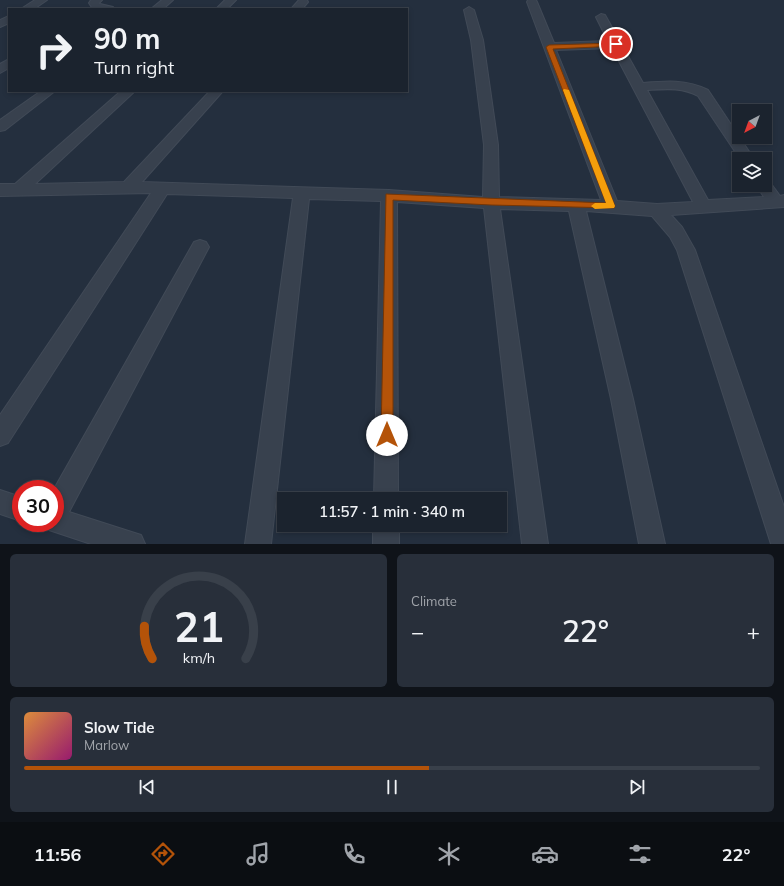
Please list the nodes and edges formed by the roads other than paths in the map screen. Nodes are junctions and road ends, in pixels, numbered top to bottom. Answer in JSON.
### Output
{"nodes":[{"id":1,"x":42,"y":0,"type":"edge"},
{"id":2,"x":97,"y":0,"type":"edge"},
{"id":3,"x":168,"y":0,"type":"edge"},
{"id":4,"x":231,"y":0,"type":"edge"},
{"id":5,"x":532,"y":2,"type":"dead end"},
{"id":6,"x":28,"y":8,"type":"edge"},
{"id":7,"x":103,"y":8,"type":"edge"},
{"id":8,"x":157,"y":8,"type":"edge"},
{"id":9,"x":222,"y":8,"type":"edge"},
{"id":10,"x":469,"y":10,"type":"dead end"},
{"id":11,"x":601,"y":17,"type":"dead end"},
{"id":12,"x":616,"y":44,"type":"junction"},
{"id":13,"x":549,"y":47,"type":"junction"},
{"id":14,"x":639,"y":87,"type":"junction"},
{"id":15,"x":48,"y":92,"type":"edge"},
{"id":16,"x":128,"y":92,"type":"edge"},
{"id":17,"x":216,"y":92,"type":"edge"},
{"id":18,"x":0,"y":127,"type":"edge"},
{"id":19,"x":742,"y":152,"type":"edge"},
{"id":20,"x":128,"y":187,"type":"junction"},
{"id":21,"x":19,"y":189,"type":"junction"},
{"id":22,"x":162,"y":189,"type":"junction"},
{"id":23,"x":0,"y":190,"type":"edge"},
{"id":24,"x":771,"y":192,"type":"edge"},
{"id":25,"x":302,"y":193,"type":"junction"},
{"id":26,"x":389,"y":196,"type":"junction"},
{"id":27,"x":779,"y":201,"type":"edge"},
{"id":28,"x":491,"y":202,"type":"junction"},
{"id":29,"x":576,"y":205,"type":"junction"},
{"id":30,"x":611,"y":206,"type":"junction"},
{"id":31,"x":703,"y":206,"type":"junction"},
{"id":32,"x":657,"y":210,"type":"junction"},
{"id":33,"x":200,"y":247,"type":"dead end"},
{"id":34,"x":0,"y":435,"type":"edge"},
{"id":35,"x":386,"y":492,"type":"edge"},
{"id":36,"x":64,"y":496,"type":"edge"},
{"id":37,"x":0,"y":502,"type":"edge"},
{"id":38,"x":12,"y":506,"type":"edge"},
{"id":39,"x":64,"y":523,"type":"edge"},
{"id":40,"x":386,"y":532,"type":"edge"},
{"id":41,"x":123,"y":543,"type":"edge"},
{"id":42,"x":258,"y":544,"type":"edge"},
{"id":43,"x":386,"y":544,"type":"edge"},
{"id":44,"x":535,"y":544,"type":"edge"},
{"id":45,"x":652,"y":544,"type":"edge"},
{"id":46,"x":784,"y":544,"type":"edge"}],
"edges":[{"from":1,"to":6,"type":"street"},
{"from":2,"to":7,"type":"street"},
{"from":3,"to":8,"type":"street"},
{"from":4,"to":9,"type":"street"},
{"from":5,"to":13,"type":"street"},
{"from":10,"to":28,"type":"street"},
{"from":11,"to":12,"type":"street"},
{"from":12,"to":13,"type":"street"},
{"from":12,"to":14,"type":"street"},
{"from":13,"to":30,"type":"street"},
{"from":14,"to":19,"type":"street"},
{"from":14,"to":31,"type":"street"},
{"from":15,"to":18,"type":"street"},
{"from":16,"to":21,"type":"street"},
{"from":17,"to":20,"type":"street"},
{"from":20,"to":21,"type":"street"},
{"from":20,"to":22,"type":"street"},
{"from":21,"to":23,"type":"street"},
{"from":22,"to":25,"type":"street"},
{"from":22,"to":34,"type":"street"},
{"from":24,"to":27,"type":"street"},
{"from":25,"to":26,"type":"street"},
{"from":25,"to":42,"type":"street"},
{"from":26,"to":28,"type":"street"},
{"from":26,"to":35,"type":"street"},
{"from":27,"to":31,"type":"street"},
{"from":28,"to":29,"type":"street"},
{"from":28,"to":44,"type":"street"},
{"from":29,"to":30,"type":"street"},
{"from":29,"to":45,"type":"street"},
{"from":30,"to":32,"type":"street"},
{"from":31,"to":32,"type":"street"},
{"from":32,"to":46,"type":"street"},
{"from":33,"to":36,"type":"street"},
{"from":37,"to":38,"type":"street"},
{"from":39,"to":41,"type":"street"},
{"from":40,"to":43,"type":"street"}]}
